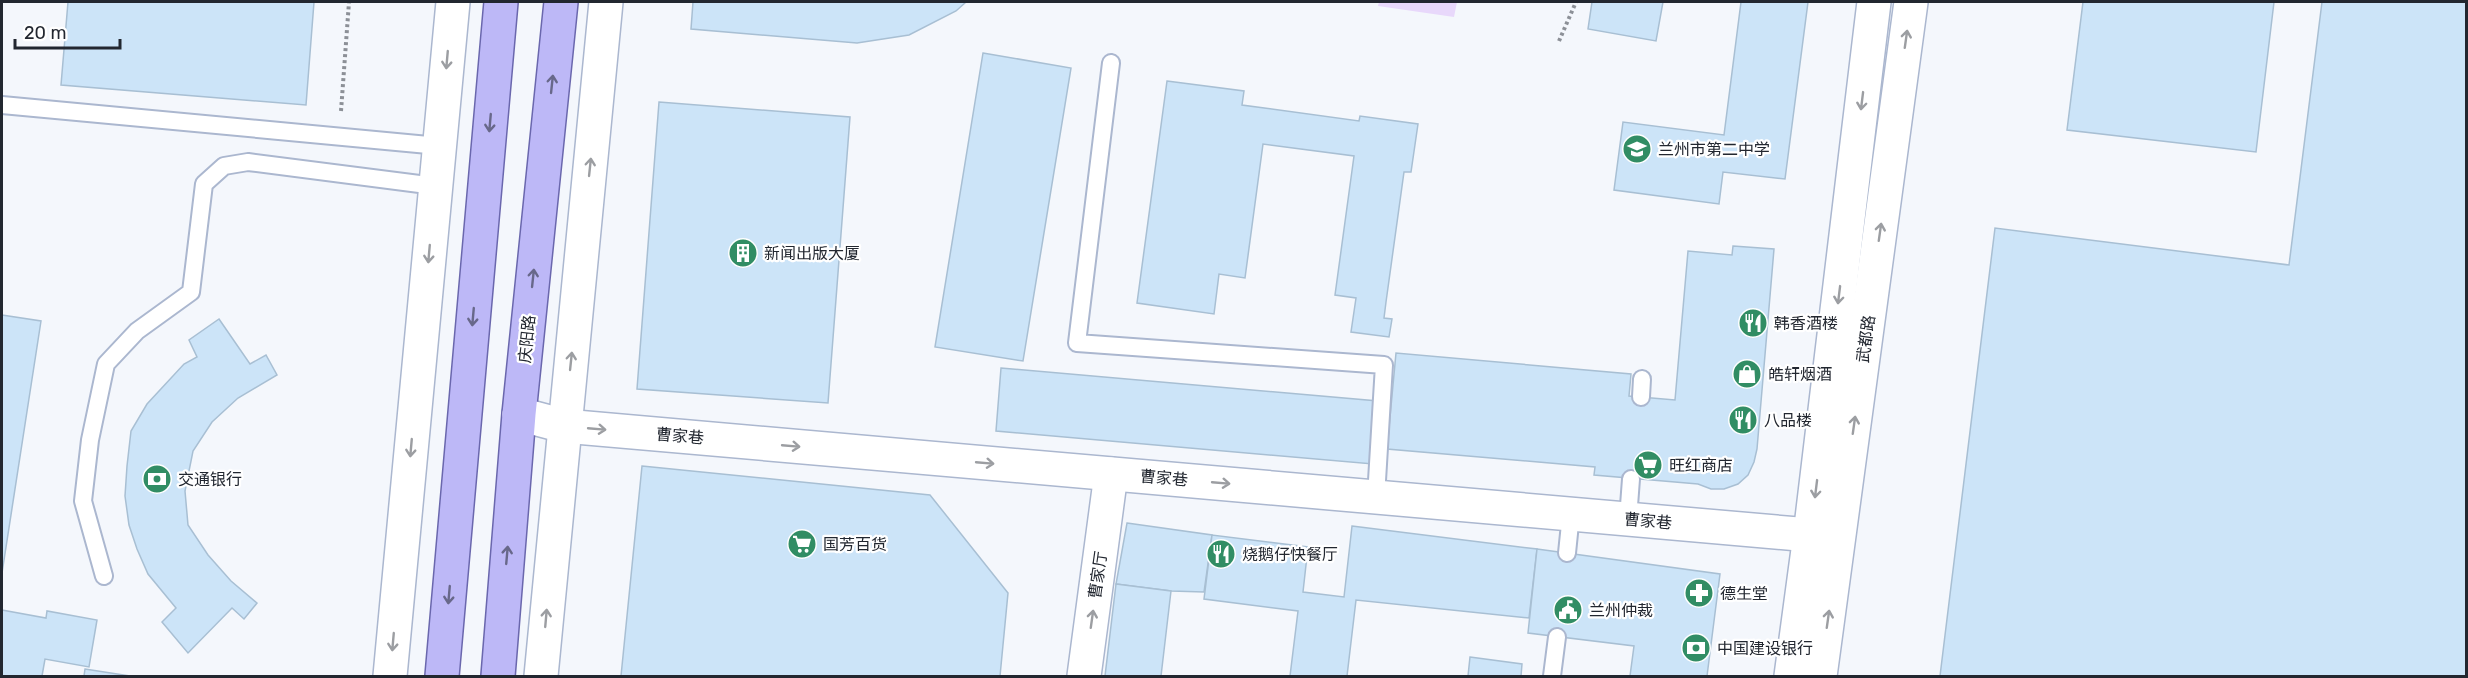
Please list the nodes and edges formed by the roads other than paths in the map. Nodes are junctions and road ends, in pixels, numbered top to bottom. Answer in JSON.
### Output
{"nodes":[{"id":1,"x":453,"y":2,"type":"edge"},
{"id":2,"x":501,"y":2,"type":"edge"},
{"id":3,"x":561,"y":2,"type":"edge"},
{"id":4,"x":606,"y":2,"type":"edge"},
{"id":5,"x":1874,"y":2,"type":"edge"},
{"id":6,"x":1911,"y":2,"type":"edge"},
{"id":7,"x":1111,"y":63,"type":"dead end"},
{"id":8,"x":2,"y":105,"type":"edge"},
{"id":9,"x":439,"y":146,"type":"junction"},
{"id":10,"x":435,"y":186,"type":"junction"},
{"id":11,"x":1642,"y":379,"type":"dead end"},
{"id":12,"x":1641,"y":397,"type":"dead end"},
{"id":13,"x":519,"y":414,"type":"junction"},
{"id":14,"x":564,"y":426,"type":"junction"},
{"id":15,"x":1111,"y":474,"type":"junction"},
{"id":16,"x":1631,"y":479,"type":"dead end"},
{"id":17,"x":1376,"y":497,"type":"junction"},
{"id":18,"x":1571,"y":514,"type":"junction"},
{"id":19,"x":1628,"y":519,"type":"junction"},
{"id":20,"x":1810,"y":535,"type":"junction"},
{"id":21,"x":1567,"y":553,"type":"dead end"},
{"id":22,"x":104,"y":576,"type":"dead end"},
{"id":23,"x":1557,"y":636,"type":"dead end"},
{"id":24,"x":390,"y":676,"type":"edge"},
{"id":25,"x":442,"y":676,"type":"edge"},
{"id":26,"x":498,"y":676,"type":"edge"},
{"id":27,"x":541,"y":676,"type":"edge"},
{"id":28,"x":1084,"y":676,"type":"edge"},
{"id":29,"x":1552,"y":676,"type":"edge"},
{"id":30,"x":1791,"y":676,"type":"edge"},
{"id":31,"x":1820,"y":676,"type":"edge"}],
"edges":[{"from":1,"to":9,"type":"street","one_way":true},
{"from":2,"to":25,"type":"main road","one_way":true},
{"from":13,"to":3,"type":"main road","name":"庆阳路","one_way":true},
{"from":14,"to":4,"type":"street","one_way":true},
{"from":5,"to":20,"type":"street","name":"武都路","one_way":true},
{"from":31,"to":6,"type":"street","name":"武都路","one_way":true},
{"from":7,"to":17,"type":"lane"},
{"from":8,"to":9,"type":"lane"},
{"from":9,"to":10,"type":"street"},
{"from":10,"to":22,"type":"lane"},
{"from":10,"to":24,"type":"street","one_way":true},
{"from":11,"to":12,"type":"lane"},
{"from":13,"to":14,"type":"street","name":"曹家巷"},
{"from":26,"to":13,"type":"main road","name":"庆阳路","one_way":true},
{"from":14,"to":15,"type":"street","name":"曹家巷","one_way":true},
{"from":27,"to":14,"type":"street","one_way":true},
{"from":15,"to":17,"type":"street","name":"曹家巷","one_way":true},
{"from":28,"to":15,"type":"street","name":"曹家厅","one_way":true},
{"from":16,"to":19,"type":"lane"},
{"from":17,"to":18,"type":"street","name":"曹家巷"},
{"from":18,"to":19,"type":"street","name":"曹家巷"},
{"from":18,"to":21,"type":"lane"},
{"from":19,"to":20,"type":"street","name":"曹家巷"},
{"from":20,"to":30,"type":"street","name":"武都路"},
{"from":23,"to":29,"type":"lane"}]}
